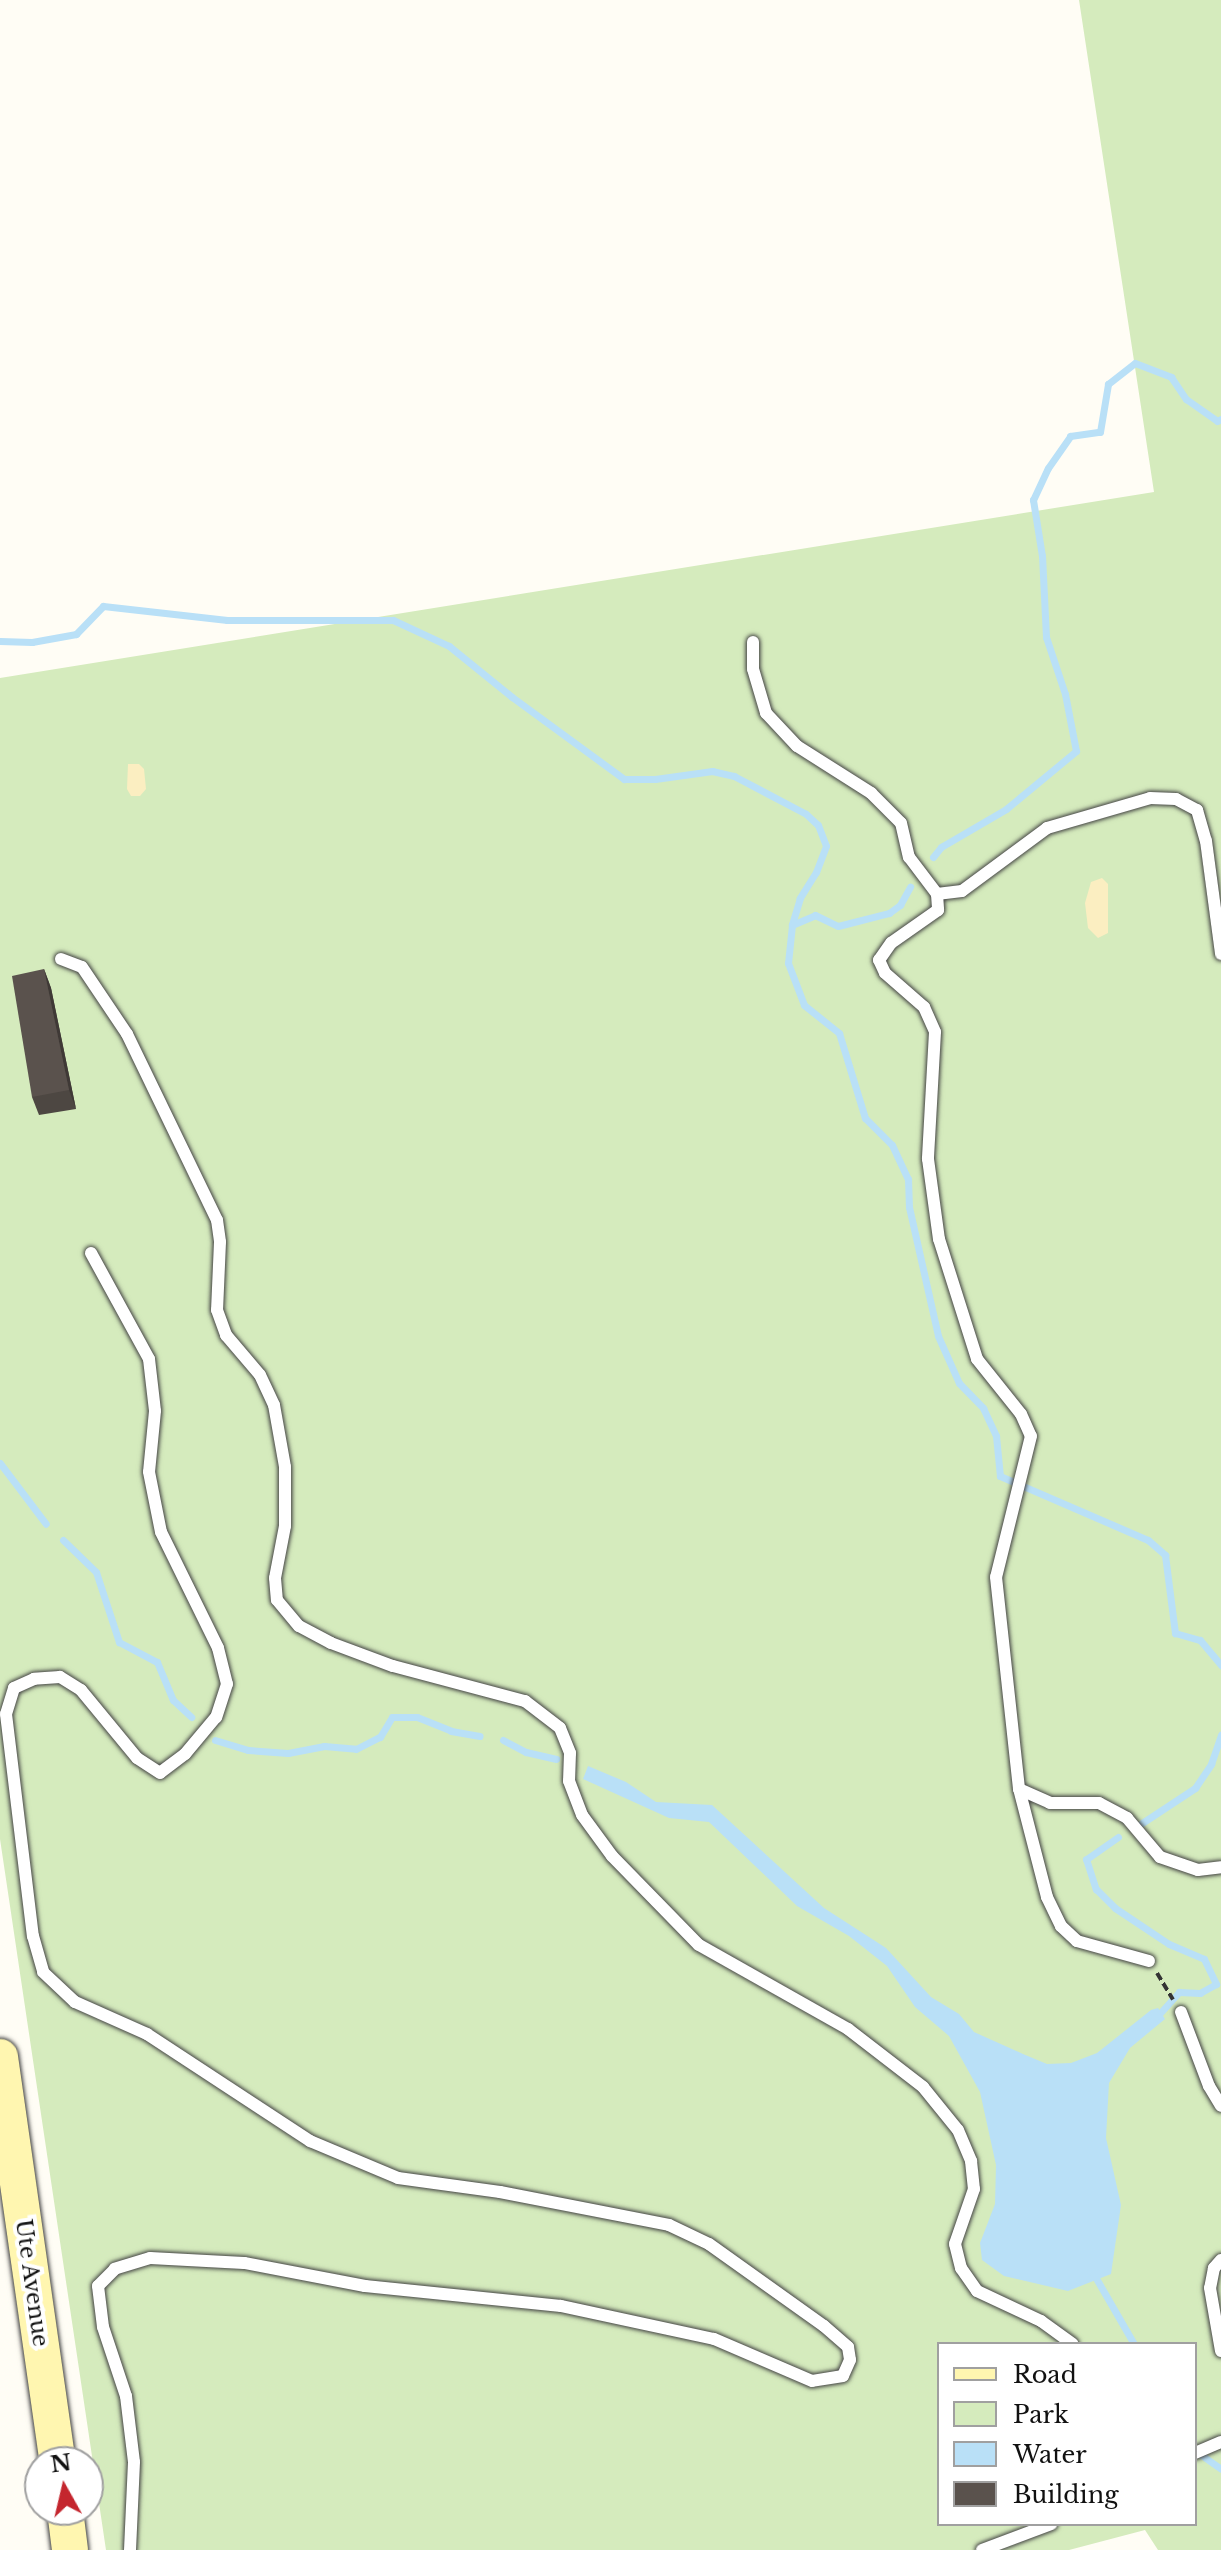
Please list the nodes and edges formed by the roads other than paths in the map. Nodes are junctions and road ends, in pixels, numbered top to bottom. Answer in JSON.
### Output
{"nodes":[{"id":1,"x":753,"y":642,"type":"dead end"},
{"id":2,"x":937,"y":894,"type":"junction"},
{"id":3,"x":1221,"y":954,"type":"edge"},
{"id":4,"x":61,"y":959,"type":"dead end"},
{"id":5,"x":91,"y":1253,"type":"dead end"},
{"id":6,"x":1019,"y":1789,"type":"junction"},
{"id":7,"x":1221,"y":1867,"type":"edge"},
{"id":8,"x":1149,"y":1961,"type":"road end"},
{"id":9,"x":1181,"y":2012,"type":"road end"},
{"id":10,"x":0,"y":2057,"type":"edge"},
{"id":11,"x":1221,"y":2106,"type":"edge"},
{"id":12,"x":1221,"y":2260,"type":"edge"},
{"id":13,"x":1070,"y":2342,"type":"edge"},
{"id":14,"x":1221,"y":2351,"type":"edge"},
{"id":15,"x":1221,"y":2442,"type":"edge"},
{"id":16,"x":56,"y":2446,"type":"edge"},
{"id":17,"x":1197,"y":2452,"type":"edge"},
{"id":18,"x":67,"y":2526,"type":"edge"},
{"id":19,"x":1046,"y":2526,"type":"edge"},
{"id":20,"x":70,"y":2550,"type":"edge"},
{"id":21,"x":130,"y":2550,"type":"edge"},
{"id":22,"x":982,"y":2550,"type":"edge"}],
"edges":[{"from":1,"to":2,"type":"lane"},
{"from":2,"to":3,"type":"lane"},
{"from":2,"to":6,"type":"lane"},
{"from":4,"to":13,"type":"lane"},
{"from":5,"to":21,"type":"lane"},
{"from":6,"to":7,"type":"lane"},
{"from":6,"to":8,"type":"lane"},
{"from":9,"to":11,"type":"lane"},
{"from":10,"to":16,"type":"main road","name":"Ute Avenue"},
{"from":12,"to":14,"type":"lane"},
{"from":15,"to":17,"type":"lane"},
{"from":18,"to":20,"type":"main road"},
{"from":19,"to":22,"type":"lane"}]}
